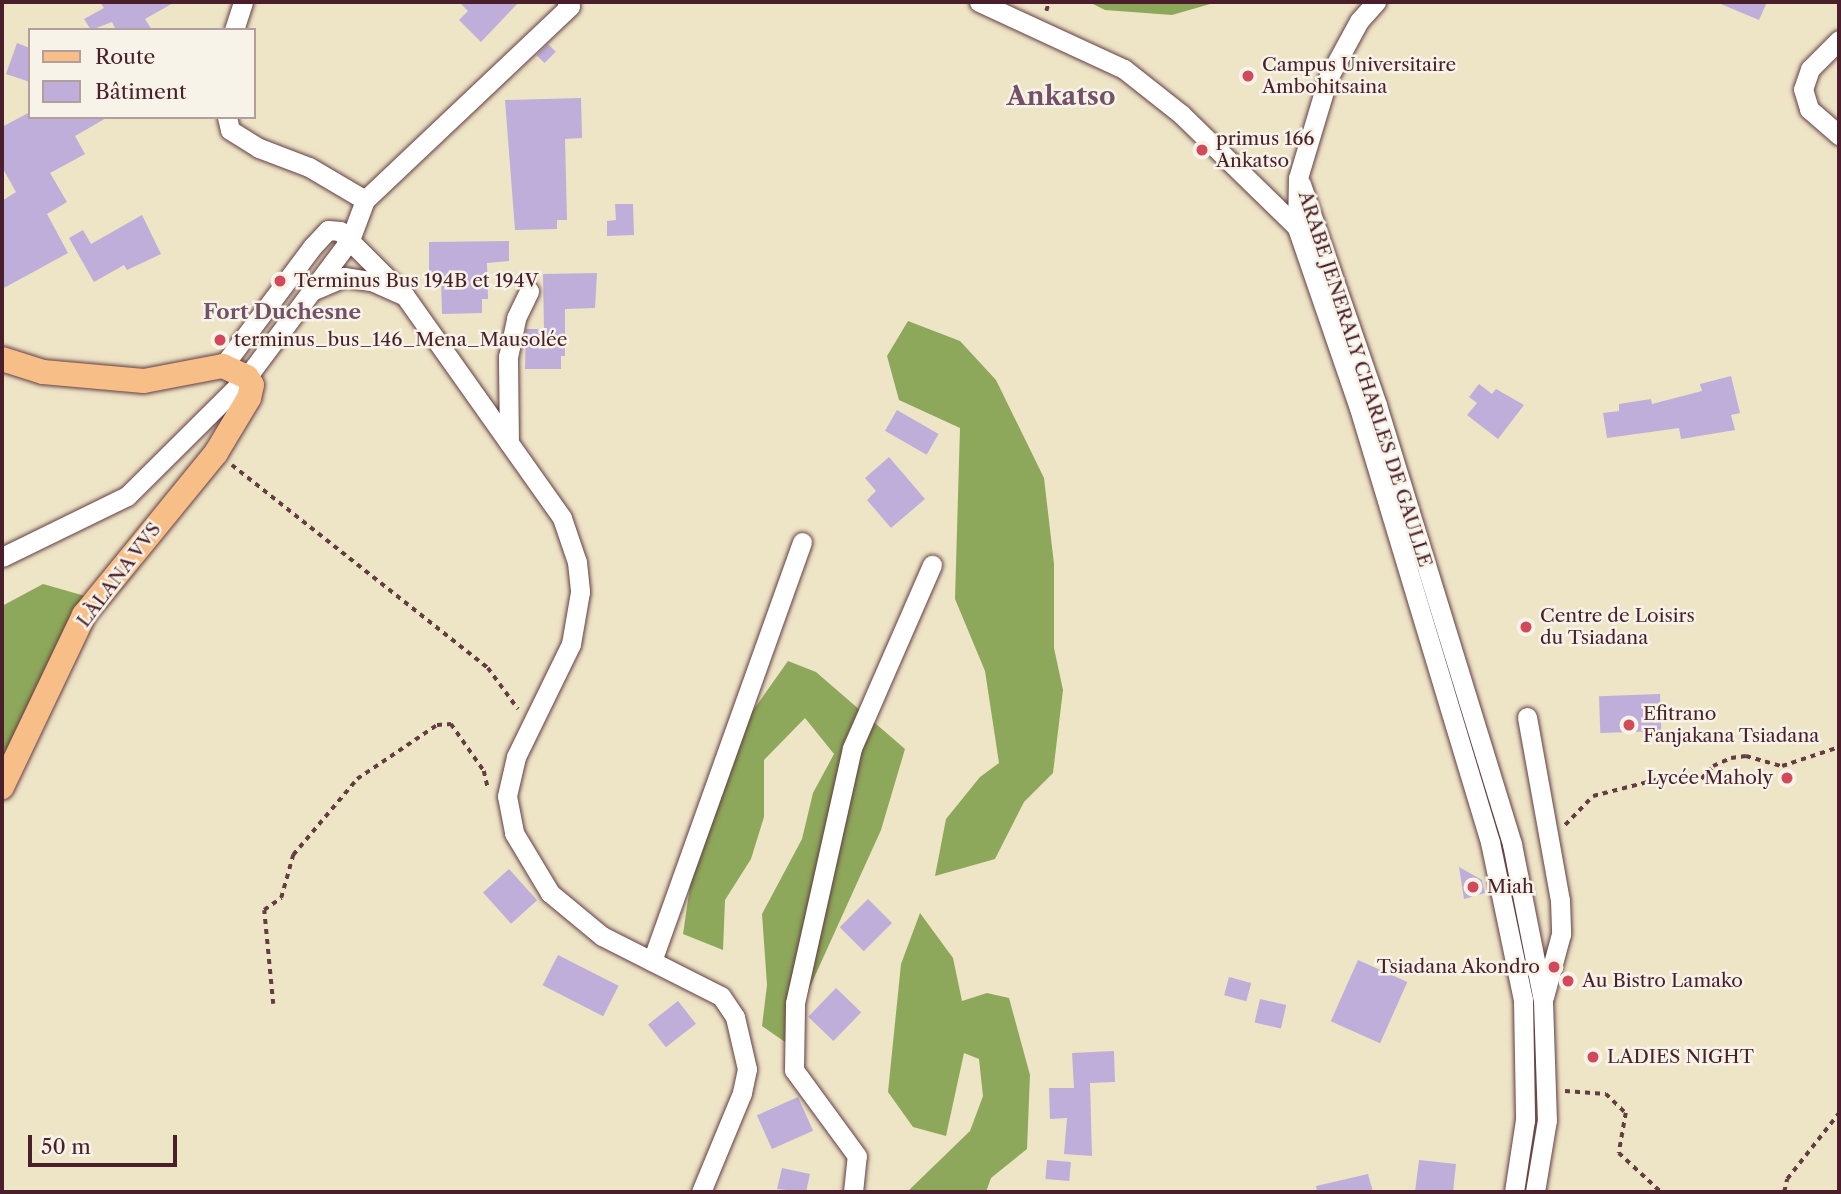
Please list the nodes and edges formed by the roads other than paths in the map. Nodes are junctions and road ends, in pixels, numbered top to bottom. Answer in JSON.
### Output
{"nodes":[{"id":1,"x":243,"y":2,"type":"edge"},
{"id":2,"x":567,"y":2,"type":"edge"},
{"id":3,"x":979,"y":2,"type":"edge"},
{"id":4,"x":1376,"y":2,"type":"edge"},
{"id":5,"x":235,"y":28,"type":"edge"},
{"id":6,"x":1839,"y":40,"type":"edge"},
{"id":7,"x":227,"y":119,"type":"edge"},
{"id":8,"x":1839,"y":135,"type":"edge"},
{"id":9,"x":1298,"y":178,"type":"junction"},
{"id":10,"x":365,"y":200,"type":"junction"},
{"id":11,"x":1297,"y":228,"type":"junction"},
{"id":12,"x":349,"y":240,"type":"junction"},
{"id":13,"x":1325,"y":253,"type":"junction"},
{"id":14,"x":529,"y":291,"type":"dead end"},
{"id":15,"x":311,"y":292,"type":"junction"},
{"id":16,"x":405,"y":296,"type":"junction"},
{"id":17,"x":2,"y":359,"type":"edge"},
{"id":18,"x":223,"y":366,"type":"junction"},
{"id":19,"x":247,"y":377,"type":"junction"},
{"id":20,"x":509,"y":443,"type":"junction"},
{"id":21,"x":802,"y":542,"type":"dead end"},
{"id":22,"x":2,"y":557,"type":"edge"},
{"id":23,"x":932,"y":565,"type":"dead end"},
{"id":24,"x":1527,"y":717,"type":"dead end"},
{"id":25,"x":2,"y":787,"type":"edge"},
{"id":26,"x":652,"y":961,"type":"junction"},
{"id":27,"x":1543,"y":1001,"type":"junction"},
{"id":28,"x":701,"y":1192,"type":"edge"},
{"id":29,"x":853,"y":1192,"type":"edge"},
{"id":30,"x":1514,"y":1192,"type":"edge"},
{"id":31,"x":1535,"y":1192,"type":"edge"}],
"edges":[{"from":1,"to":5,"type":"street"},
{"from":2,"to":10,"type":"street"},
{"from":3,"to":11,"type":"street"},
{"from":4,"to":9,"type":"street"},
{"from":6,"to":8,"type":"street"},
{"from":7,"to":10,"type":"street"},
{"from":9,"to":11,"type":"street","name":"ARABE JENERALY CHARLES DE GAULLE"},
{"from":9,"to":13,"type":"street","name":"ARABE JENERALY CHARLES DE GAULLE"},
{"from":10,"to":12,"type":"street"},
{"from":11,"to":13,"type":"street"},
{"from":11,"to":30,"type":"street","name":"ARABE JENERALY CHARLES DE GAULLE"},
{"from":12,"to":15,"type":"street"},
{"from":12,"to":16,"type":"street"},
{"from":12,"to":18,"type":"street"},
{"from":13,"to":27,"type":"street","name":"ARABE JENERALY CHARLES DE GAULLE"},
{"from":14,"to":20,"type":"street"},
{"from":15,"to":16,"type":"street"},
{"from":15,"to":19,"type":"street"},
{"from":16,"to":20,"type":"street"},
{"from":17,"to":18,"type":"main road"},
{"from":18,"to":19,"type":"main road"},
{"from":19,"to":22,"type":"street"},
{"from":19,"to":25,"type":"main road","name":"LÀLANA VVS"},
{"from":20,"to":26,"type":"street"},
{"from":21,"to":26,"type":"street"},
{"from":23,"to":29,"type":"street"},
{"from":24,"to":27,"type":"street"},
{"from":26,"to":28,"type":"street"},
{"from":27,"to":31,"type":"street","name":"ARABE JENERALY CHARLES DE GAULLE"}]}
